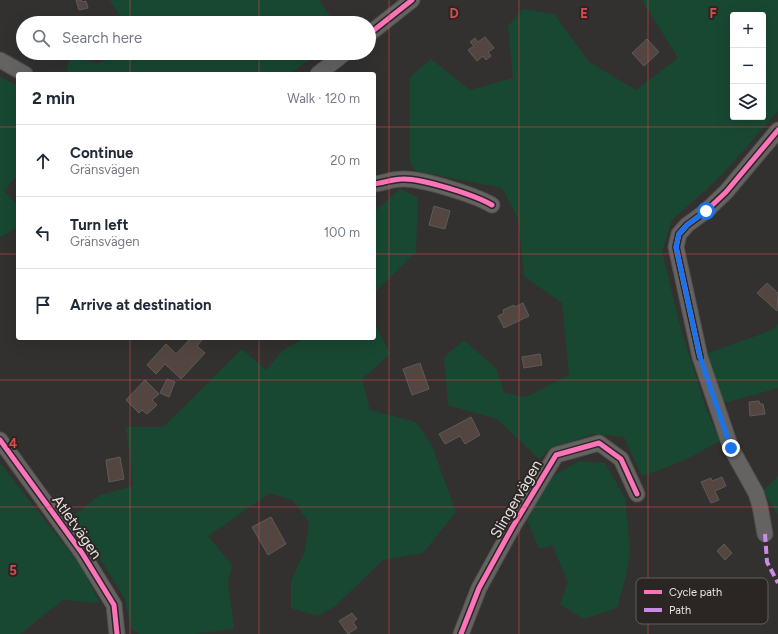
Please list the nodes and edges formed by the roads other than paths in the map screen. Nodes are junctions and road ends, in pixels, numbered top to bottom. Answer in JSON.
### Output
{"nodes":[{"id":1,"x":412,"y":0,"type":"edge"},
{"id":2,"x":376,"y":28,"type":"edge"},
{"id":3,"x":0,"y":60,"type":"edge"},
{"id":4,"x":336,"y":60,"type":"edge"},
{"id":5,"x":21,"y":72,"type":"edge"},
{"id":6,"x":321,"y":72,"type":"edge"},
{"id":7,"x":778,"y":130,"type":"edge"},
{"id":8,"x":376,"y":184,"type":"edge"},
{"id":9,"x":492,"y":205,"type":"dead end"},
{"id":10,"x":0,"y":440,"type":"edge"},
{"id":11,"x":637,"y":494,"type":"dead end"},
{"id":12,"x":765,"y":534,"type":"dead end"},
{"id":13,"x":117,"y":634,"type":"edge"},
{"id":14,"x":461,"y":634,"type":"edge"}],
"edges":[{"from":1,"to":2,"type":"street"},
{"from":3,"to":5,"type":"street"},
{"from":4,"to":6,"type":"street"},
{"from":7,"to":12,"type":"street"},
{"from":8,"to":9,"type":"street"},
{"from":10,"to":13,"type":"street","name":"Atletvägen"},
{"from":11,"to":14,"type":"street","name":"Slingervägen"}]}
